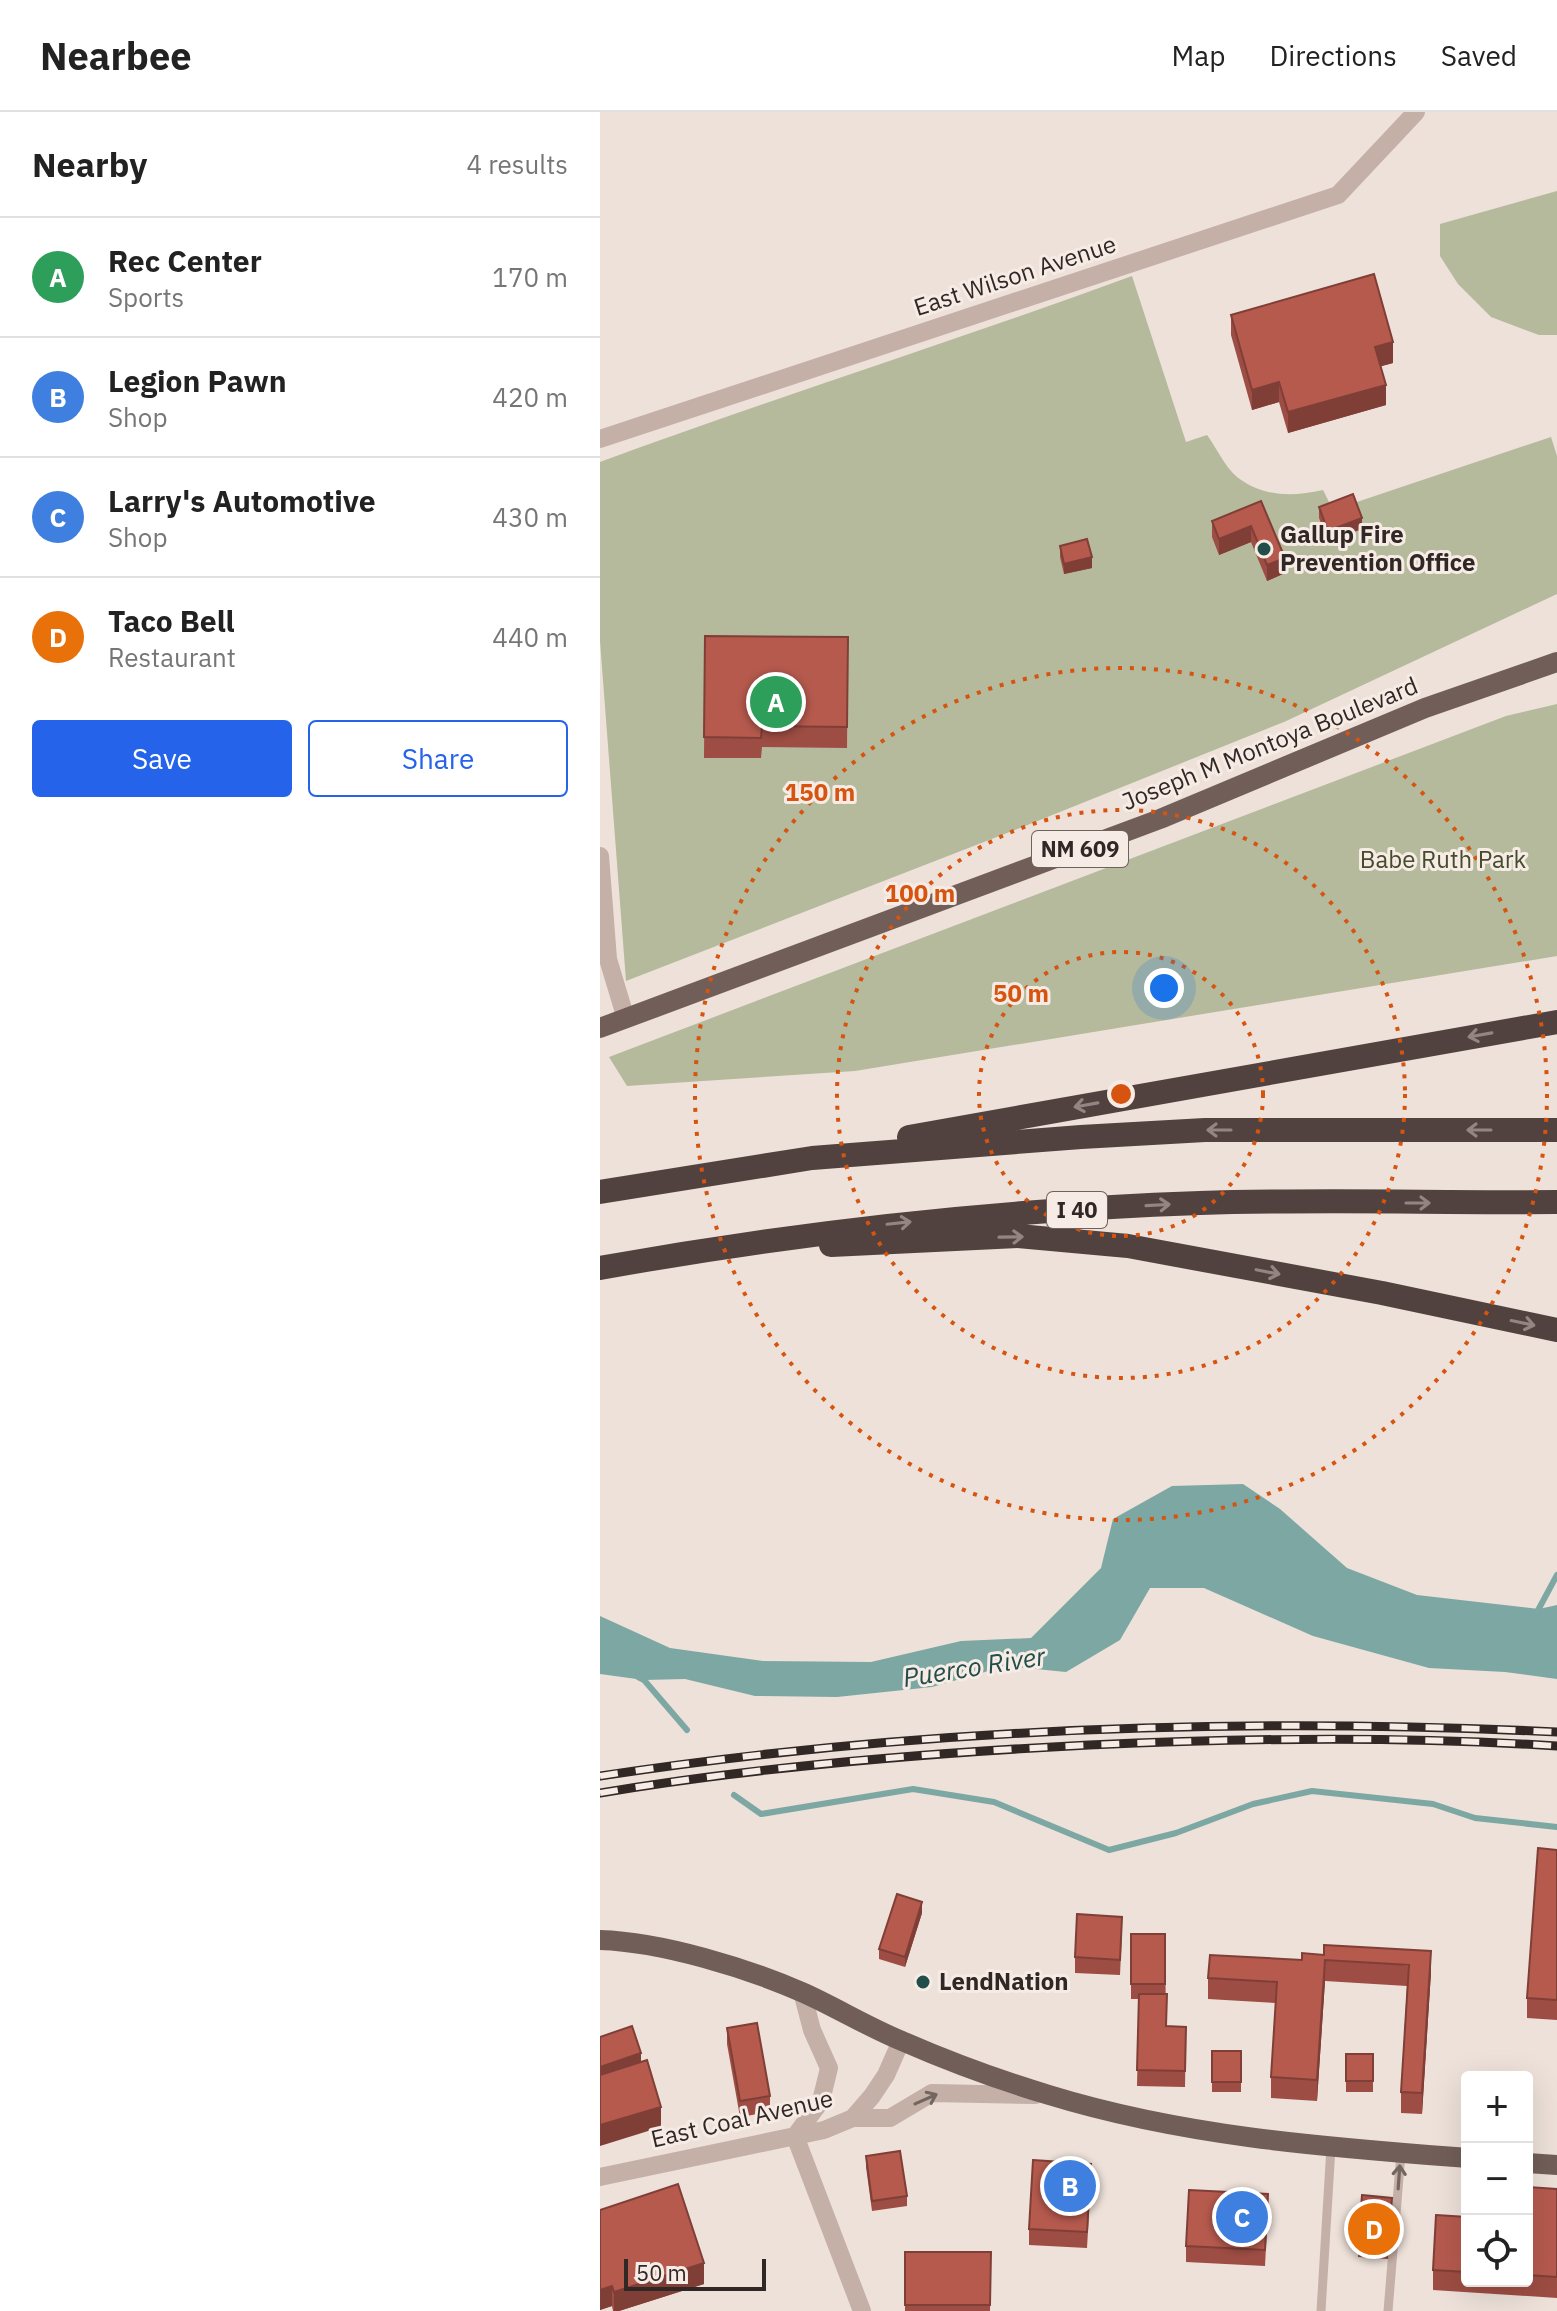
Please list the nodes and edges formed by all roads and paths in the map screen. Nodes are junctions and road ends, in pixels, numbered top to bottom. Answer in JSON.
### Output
{"nodes":[{"id":1,"x":1416,"y":112,"type":"edge"},
{"id":2,"x":600,"y":439,"type":"edge"},
{"id":3,"x":1557,"y":662,"type":"edge"},
{"id":4,"x":600,"y":856,"type":"edge"},
{"id":5,"x":626,"y":1019,"type":"junction"},
{"id":6,"x":1557,"y":1022,"type":"edge"},
{"id":7,"x":600,"y":1028,"type":"edge"},
{"id":8,"x":1557,"y":1130,"type":"edge"},
{"id":9,"x":630,"y":1186,"type":"junction"},
{"id":10,"x":600,"y":1192,"type":"edge"},
{"id":11,"x":1557,"y":1202,"type":"edge"},
{"id":12,"x":681,"y":1253,"type":"junction"},
{"id":13,"x":600,"y":1268,"type":"edge"},
{"id":14,"x":1557,"y":1330,"type":"edge"},
{"id":15,"x":600,"y":1940,"type":"edge"},
{"id":16,"x":802,"y":1992,"type":"junction"},
{"id":17,"x":901,"y":2041,"type":"junction"},
{"id":18,"x":1049,"y":2095,"type":"junction"},
{"id":19,"x":853,"y":2118,"type":"junction"},
{"id":20,"x":795,"y":2136,"type":"junction"},
{"id":21,"x":1331,"y":2147,"type":"junction"},
{"id":22,"x":1401,"y":2153,"type":"junction"},
{"id":23,"x":1461,"y":2158,"type":"edge"},
{"id":24,"x":1533,"y":2163,"type":"edge"},
{"id":25,"x":1557,"y":2165,"type":"edge"},
{"id":26,"x":600,"y":2177,"type":"edge"},
{"id":27,"x":862,"y":2311,"type":"edge"},
{"id":28,"x":1321,"y":2311,"type":"edge"},
{"id":29,"x":1388,"y":2311,"type":"edge"}],
"edges":[{"from":1,"to":2,"type":"street","name":"East Wilson Avenue"},
{"from":3,"to":5,"type":"main road","name":"Joseph M Montoya Boulevard","number":"NM 609"},
{"from":4,"to":5,"type":"street"},
{"from":5,"to":7,"type":"main road","name":"Joseph M Montoya Boulevard","number":"NM 609"},
{"from":6,"to":9,"type":"highway","one_way":true},
{"from":8,"to":9,"type":"highway","one_way":true},
{"from":9,"to":10,"type":"highway"},
{"from":12,"to":11,"type":"highway","number":"I 40","one_way":true},
{"from":12,"to":13,"type":"highway","number":"I 40"},
{"from":12,"to":14,"type":"highway","one_way":true},
{"from":15,"to":16,"type":"main road"},
{"from":16,"to":17,"type":"main road"},
{"from":16,"to":20,"type":"street"},
{"from":17,"to":18,"type":"main road"},
{"from":17,"to":19,"type":"street","name":"East Coal Avenue"},
{"from":19,"to":18,"type":"street","one_way":true},
{"from":18,"to":21,"type":"main road"},
{"from":19,"to":20,"type":"street","name":"East Coal Avenue"},
{"from":20,"to":26,"type":"street","name":"East Coal Avenue"},
{"from":20,"to":27,"type":"street"},
{"from":21,"to":22,"type":"main road"},
{"from":21,"to":28,"type":"lane"},
{"from":22,"to":23,"type":"main road"},
{"from":29,"to":22,"type":"lane","one_way":true},
{"from":24,"to":25,"type":"main road"}]}
